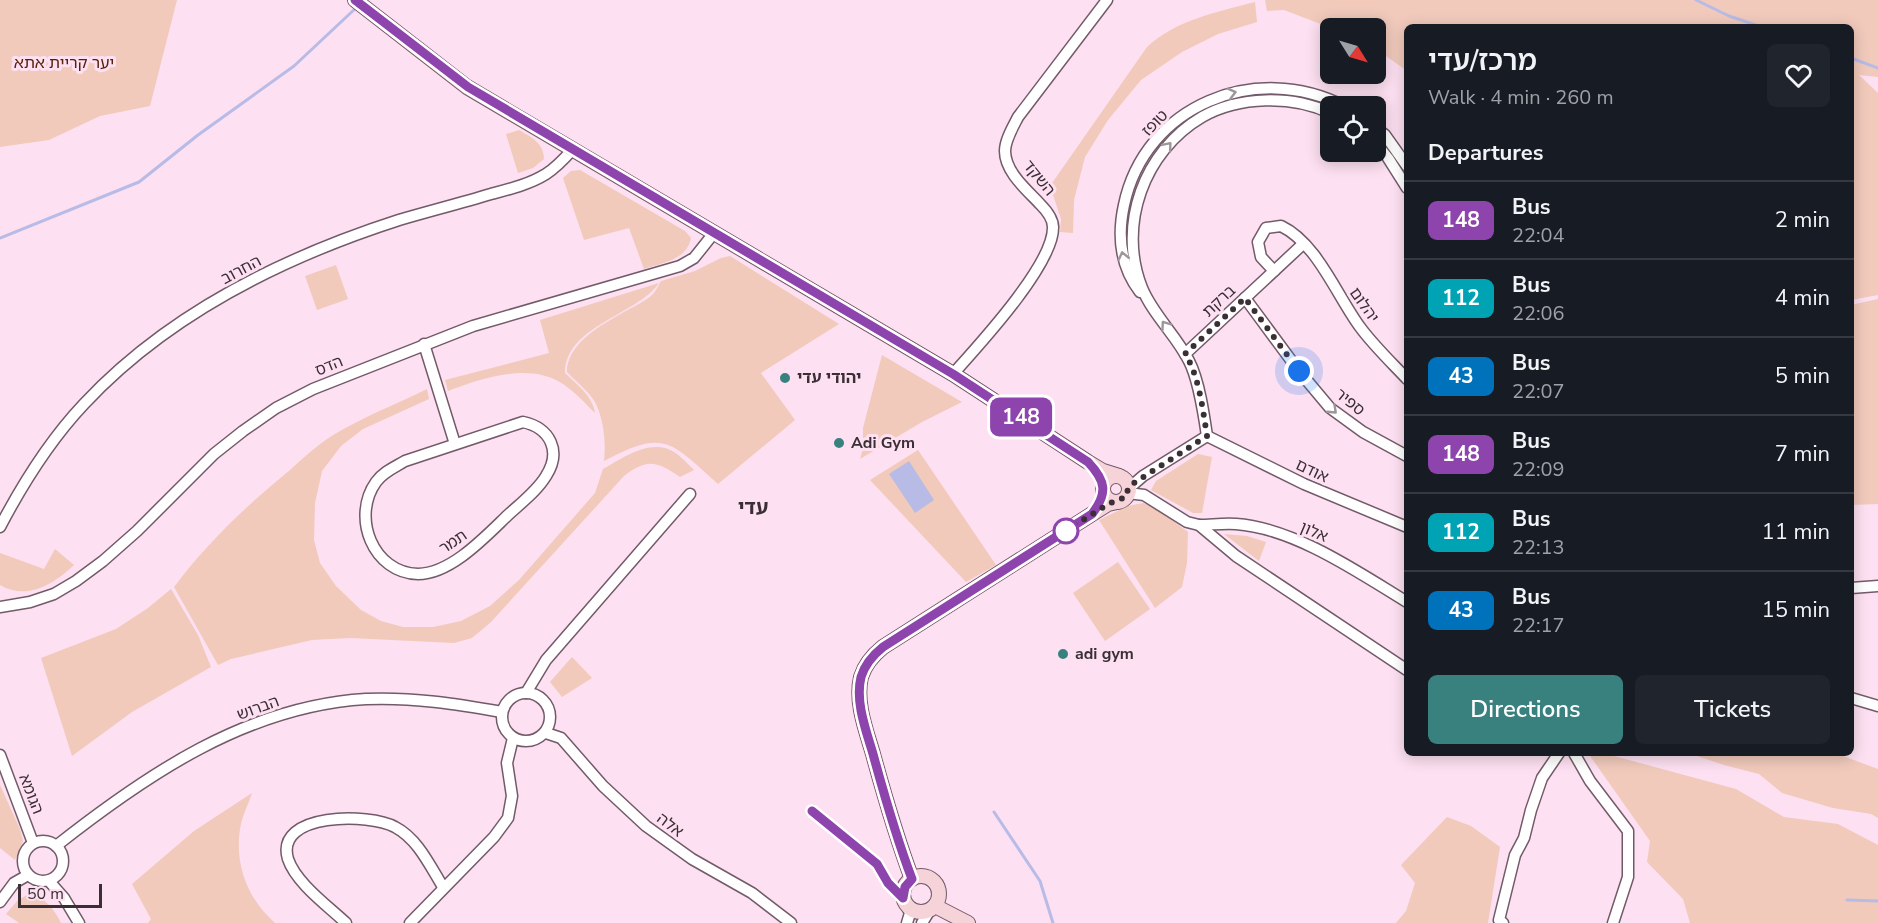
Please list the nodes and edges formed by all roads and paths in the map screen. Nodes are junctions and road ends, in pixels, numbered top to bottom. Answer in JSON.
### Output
{"nodes":[{"id":1,"x":355,"y":0,"type":"edge"},
{"id":2,"x":1107,"y":0,"type":"edge"},
{"id":3,"x":1320,"y":97,"type":"edge"},
{"id":4,"x":1320,"y":110,"type":"edge"},
{"id":5,"x":1386,"y":138,"type":"edge"},
{"id":6,"x":573,"y":149,"type":"junction"},
{"id":7,"x":1386,"y":156,"type":"edge"},
{"id":8,"x":1404,"y":162,"type":"edge"},
{"id":9,"x":1404,"y":183,"type":"edge"},
{"id":10,"x":714,"y":233,"type":"junction"},
{"id":11,"x":1303,"y":244,"type":"junction"},
{"id":12,"x":1274,"y":271,"type":"junction"},
{"id":13,"x":1245,"y":298,"type":"junction"},
{"id":14,"x":1152,"y":306,"type":"junction"},
{"id":15,"x":424,"y":344,"type":"junction"},
{"id":16,"x":1185,"y":354,"type":"junction"},
{"id":17,"x":953,"y":374,"type":"junction"},
{"id":18,"x":1404,"y":376,"type":"edge"},
{"id":19,"x":1207,"y":436,"type":"junction"},
{"id":20,"x":455,"y":444,"type":"junction"},
{"id":21,"x":1404,"y":454,"type":"edge"},
{"id":22,"x":1088,"y":462,"type":"junction"},
{"id":23,"x":1123,"y":488,"type":"junction"},
{"id":24,"x":1103,"y":489,"type":"junction"},
{"id":25,"x":690,"y":494,"type":"dead end"},
{"id":26,"x":1092,"y":514,"type":"junction"},
{"id":27,"x":1198,"y":525,"type":"junction"},
{"id":28,"x":1404,"y":526,"type":"edge"},
{"id":29,"x":0,"y":527,"type":"edge"},
{"id":30,"x":1878,"y":586,"type":"edge"},
{"id":31,"x":1854,"y":588,"type":"edge"},
{"id":32,"x":1404,"y":600,"type":"edge"},
{"id":33,"x":0,"y":607,"type":"edge"},
{"id":34,"x":1404,"y":668,"type":"edge"},
{"id":35,"x":526,"y":693,"type":"junction"},
{"id":36,"x":1854,"y":699,"type":"edge"},
{"id":37,"x":1878,"y":706,"type":"edge"},
{"id":38,"x":502,"y":712,"type":"junction"},
{"id":39,"x":546,"y":733,"type":"junction"},
{"id":40,"x":513,"y":738,"type":"junction"},
{"id":41,"x":0,"y":755,"type":"edge"},
{"id":42,"x":1557,"y":756,"type":"edge"},
{"id":43,"x":1576,"y":756,"type":"edge"},
{"id":44,"x":812,"y":811,"type":"dead end"},
{"id":45,"x":33,"y":843,"type":"junction"},
{"id":46,"x":56,"y":846,"type":"junction"},
{"id":47,"x":28,"y":875,"type":"junction"},
{"id":48,"x":912,"y":879,"type":"junction"},
{"id":49,"x":49,"y":880,"type":"junction"},
{"id":50,"x":443,"y":888,"type":"junction"},
{"id":51,"x":0,"y":902,"type":"edge"},
{"id":52,"x":905,"y":902,"type":"junction"},
{"id":53,"x":932,"y":908,"type":"junction"},
{"id":54,"x":79,"y":923,"type":"edge"},
{"id":55,"x":346,"y":923,"type":"edge"},
{"id":56,"x":410,"y":923,"type":"edge"},
{"id":57,"x":791,"y":923,"type":"edge"},
{"id":58,"x":907,"y":923,"type":"edge"},
{"id":59,"x":922,"y":923,"type":"edge"},
{"id":60,"x":968,"y":923,"type":"edge"},
{"id":61,"x":1503,"y":923,"type":"edge"},
{"id":62,"x":1614,"y":923,"type":"edge"}],
"edges":[{"from":1,"to":6,"type":"street"},
{"from":2,"to":17,"type":"street","name":"השקד"},
{"from":14,"to":3,"type":"street","name":"טופז","one_way":true},
{"from":14,"to":4,"type":"street","name":"טופז","one_way":true},
{"from":5,"to":8,"type":"street"},
{"from":6,"to":10,"type":"street"},
{"from":6,"to":29,"type":"street","name":"החרוב"},
{"from":7,"to":9,"type":"street"},
{"from":10,"to":15,"type":"street","name":"הדס"},
{"from":10,"to":17,"type":"street"},
{"from":11,"to":12,"type":"street"},
{"from":11,"to":12,"type":"street","name":"יהלום"},
{"from":11,"to":18,"type":"street","name":"יהלום"},
{"from":12,"to":13,"type":"street","name":"ברקת"},
{"from":13,"to":16,"type":"street","name":"ברקת"},
{"from":13,"to":21,"type":"street","name":"ספיר","one_way":true},
{"from":16,"to":14,"type":"street","name":"טופז","one_way":true},
{"from":15,"to":20,"type":"street"},
{"from":15,"to":33,"type":"street","name":"הדס"},
{"from":16,"to":19,"type":"street","name":"טופז"},
{"from":17,"to":22,"type":"street"},
{"from":19,"to":23,"type":"street"},
{"from":19,"to":28,"type":"street","name":"אודם"},
{"from":20,"to":20,"type":"street","name":"תמר"},
{"from":22,"to":23,"type":"street"},
{"from":22,"to":24,"type":"street"},
{"from":23,"to":24,"type":"street"},
{"from":23,"to":24,"type":"street"},
{"from":23,"to":26,"type":"street"},
{"from":23,"to":27,"type":"street"},
{"from":24,"to":26,"type":"street"},
{"from":25,"to":35,"type":"street"},
{"from":26,"to":48,"type":"street"},
{"from":27,"to":32,"type":"street","name":"אלון"},
{"from":27,"to":34,"type":"street"},
{"from":30,"to":31,"type":"street"},
{"from":35,"to":38,"type":"street"},
{"from":35,"to":39,"type":"street"},
{"from":36,"to":37,"type":"street"},
{"from":38,"to":40,"type":"street"},
{"from":38,"to":46,"type":"street","name":"הברוש"},
{"from":39,"to":40,"type":"street"},
{"from":39,"to":57,"type":"street","name":"אלה"},
{"from":40,"to":50,"type":"street"},
{"from":41,"to":45,"type":"street","name":"הגומא"},
{"from":42,"to":61,"type":"street"},
{"from":43,"to":62,"type":"street"},
{"from":44,"to":52,"type":"street"},
{"from":45,"to":46,"type":"street"},
{"from":45,"to":47,"type":"street"},
{"from":46,"to":49,"type":"street"},
{"from":47,"to":49,"type":"street"},
{"from":47,"to":51,"type":"street"},
{"from":48,"to":52,"type":"street"},
{"from":48,"to":53,"type":"street"},
{"from":49,"to":54,"type":"street"},
{"from":50,"to":55,"type":"street"},
{"from":50,"to":56,"type":"street"},
{"from":52,"to":53,"type":"street"},
{"from":52,"to":58,"type":"street"},
{"from":53,"to":59,"type":"street"},
{"from":53,"to":60,"type":"street"}]}
